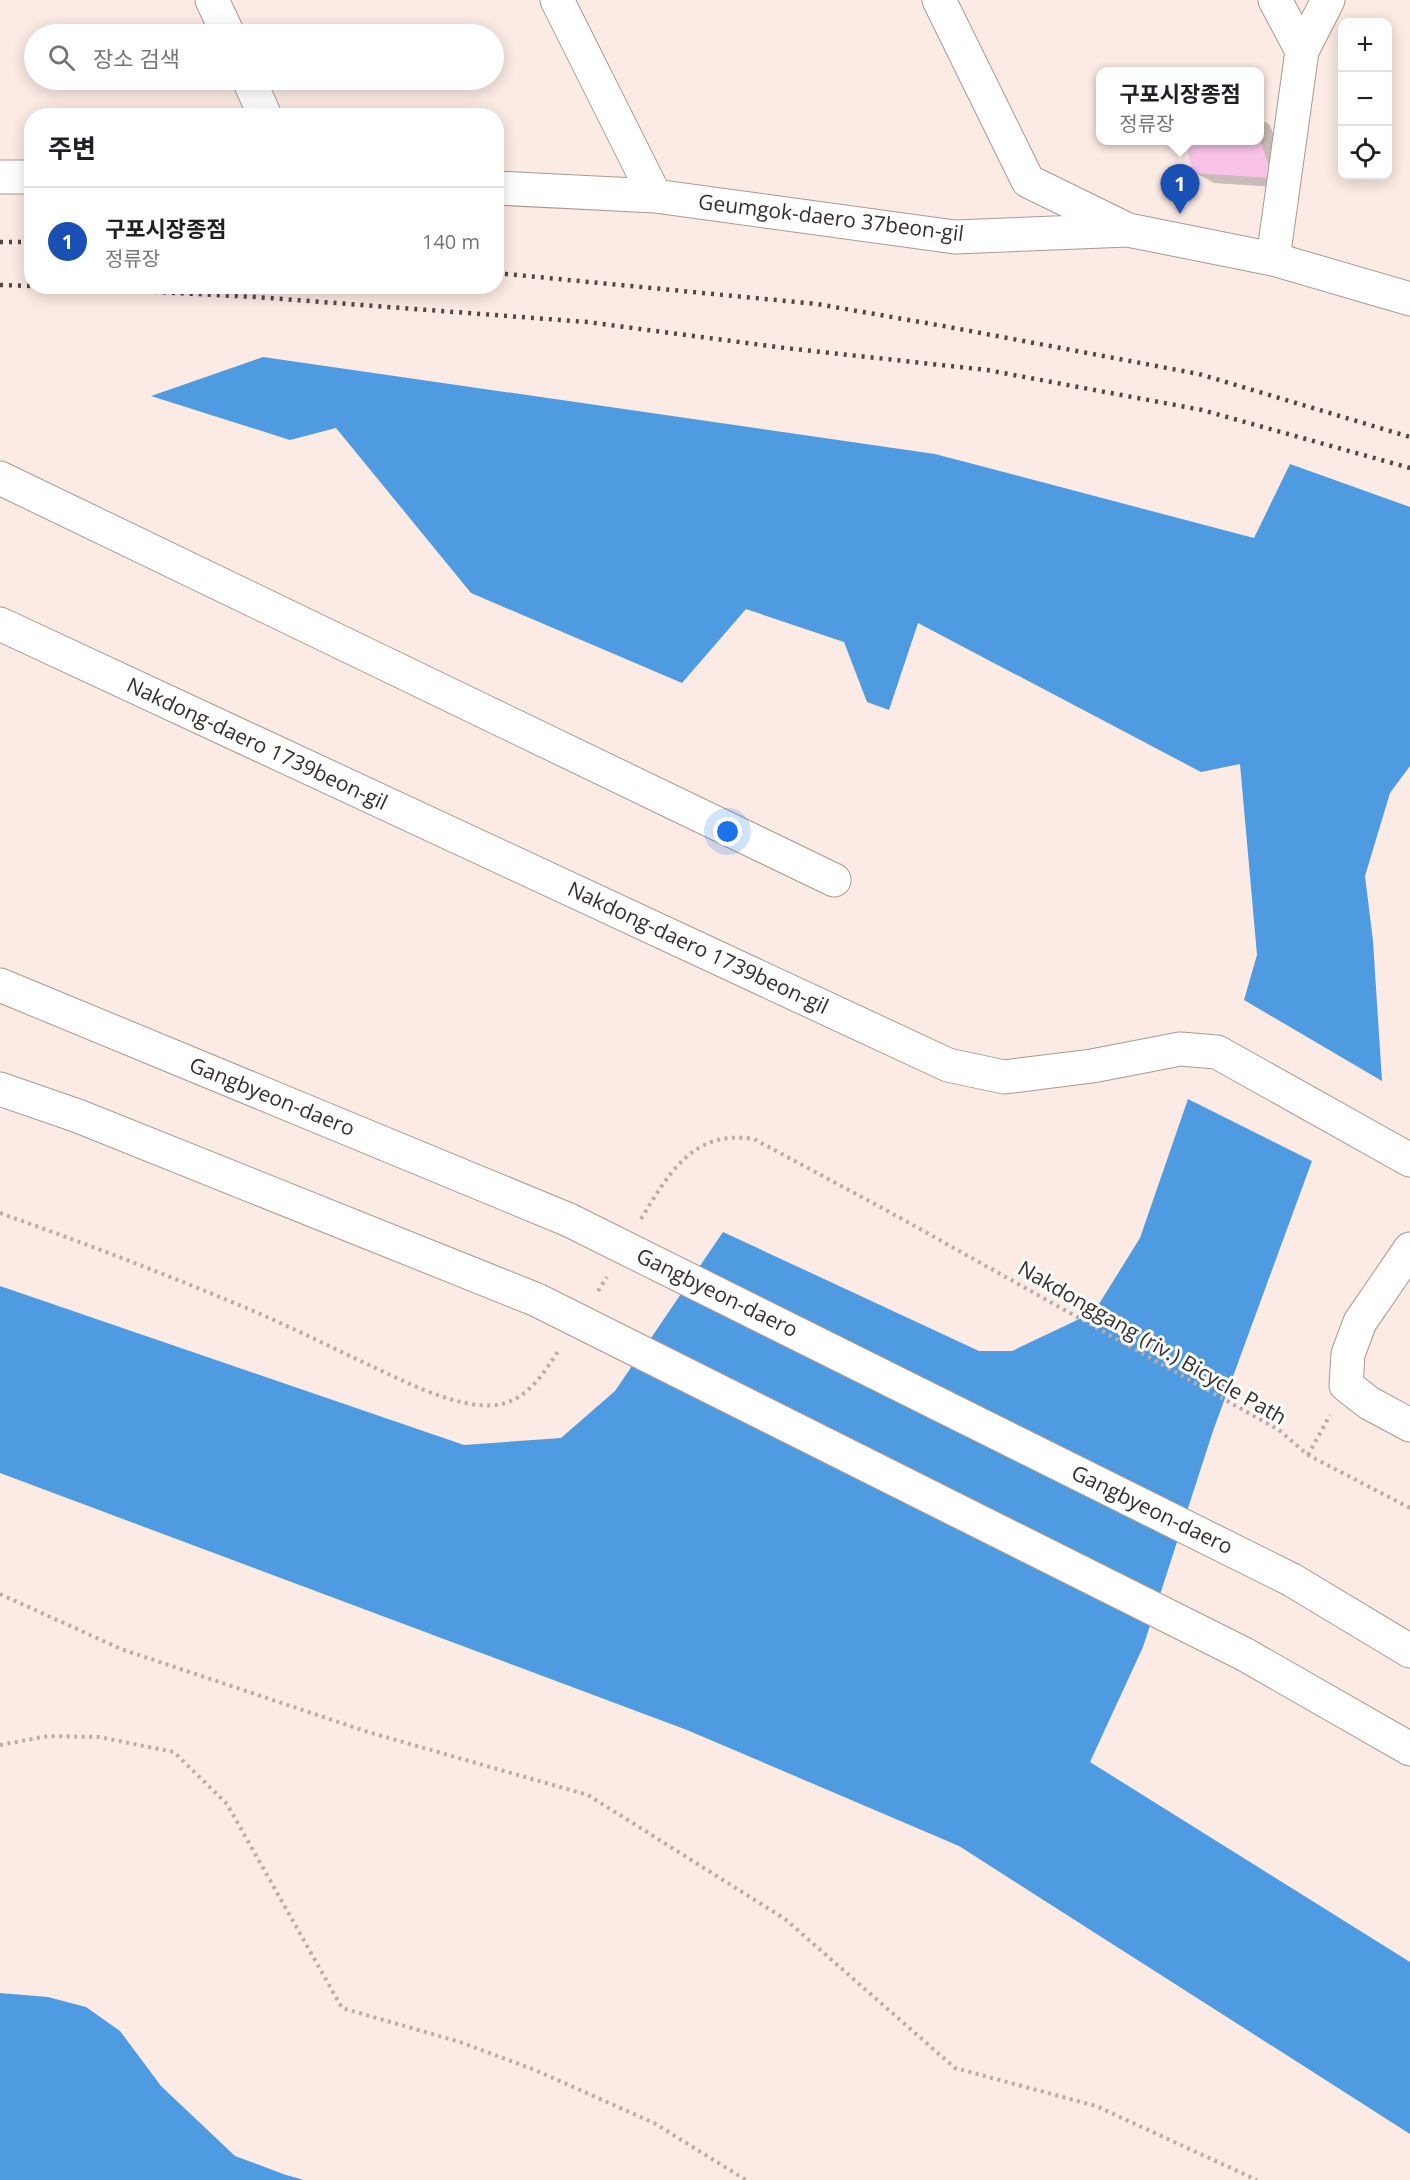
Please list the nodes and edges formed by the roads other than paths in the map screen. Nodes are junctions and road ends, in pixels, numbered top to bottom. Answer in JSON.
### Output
{"nodes":[{"id":1,"x":213,"y":0,"type":"edge"},
{"id":2,"x":557,"y":0,"type":"edge"},
{"id":3,"x":939,"y":0,"type":"edge"},
{"id":4,"x":1275,"y":0,"type":"edge"},
{"id":5,"x":1328,"y":0,"type":"edge"},
{"id":6,"x":224,"y":24,"type":"edge"},
{"id":7,"x":1302,"y":51,"type":"junction"},
{"id":8,"x":254,"y":90,"type":"edge"},
{"id":9,"x":262,"y":108,"type":"edge"},
{"id":10,"x":0,"y":177,"type":"edge"},
{"id":11,"x":24,"y":177,"type":"edge"},
{"id":12,"x":504,"y":188,"type":"edge"},
{"id":13,"x":655,"y":196,"type":"junction"},
{"id":14,"x":1128,"y":230,"type":"junction"},
{"id":15,"x":1273,"y":259,"type":"junction"},
{"id":16,"x":1410,"y":299,"type":"edge"},
{"id":17,"x":0,"y":478,"type":"edge"},
{"id":18,"x":0,"y":624,"type":"edge"},
{"id":19,"x":834,"y":880,"type":"dead end"},
{"id":20,"x":0,"y":985,"type":"edge"},
{"id":21,"x":0,"y":1089,"type":"edge"},
{"id":22,"x":1410,"y":1160,"type":"edge"},
{"id":23,"x":1410,"y":1249,"type":"edge"},
{"id":24,"x":1410,"y":1425,"type":"edge"},
{"id":25,"x":1410,"y":1651,"type":"edge"},
{"id":26,"x":1410,"y":1749,"type":"edge"}],
"edges":[{"from":1,"to":6,"type":"main road"},
{"from":2,"to":13,"type":"main road"},
{"from":3,"to":14,"type":"main road"},
{"from":4,"to":7,"type":"main road"},
{"from":5,"to":7,"type":"main road"},
{"from":7,"to":15,"type":"main road"},
{"from":8,"to":9,"type":"main road"},
{"from":10,"to":11,"type":"main road"},
{"from":12,"to":13,"type":"main road","name":"Geumgok-daero 37beon-gil"},
{"from":13,"to":14,"type":"main road","name":"Geumgok-daero 37beon-gil"},
{"from":14,"to":15,"type":"main road","name":"Geumgok-daero 37beon-gil"},
{"from":15,"to":16,"type":"main road","name":"Geumgok-daero 37beon-gil"},
{"from":17,"to":19,"type":"main road"},
{"from":18,"to":22,"type":"main road","name":"Nakdong-daero 1739beon-gil"},
{"from":20,"to":25,"type":"main road","name":"Gangbyeon-daero","bridge":true},
{"from":21,"to":26,"type":"main road","bridge":true},
{"from":23,"to":24,"type":"main road"}]}
